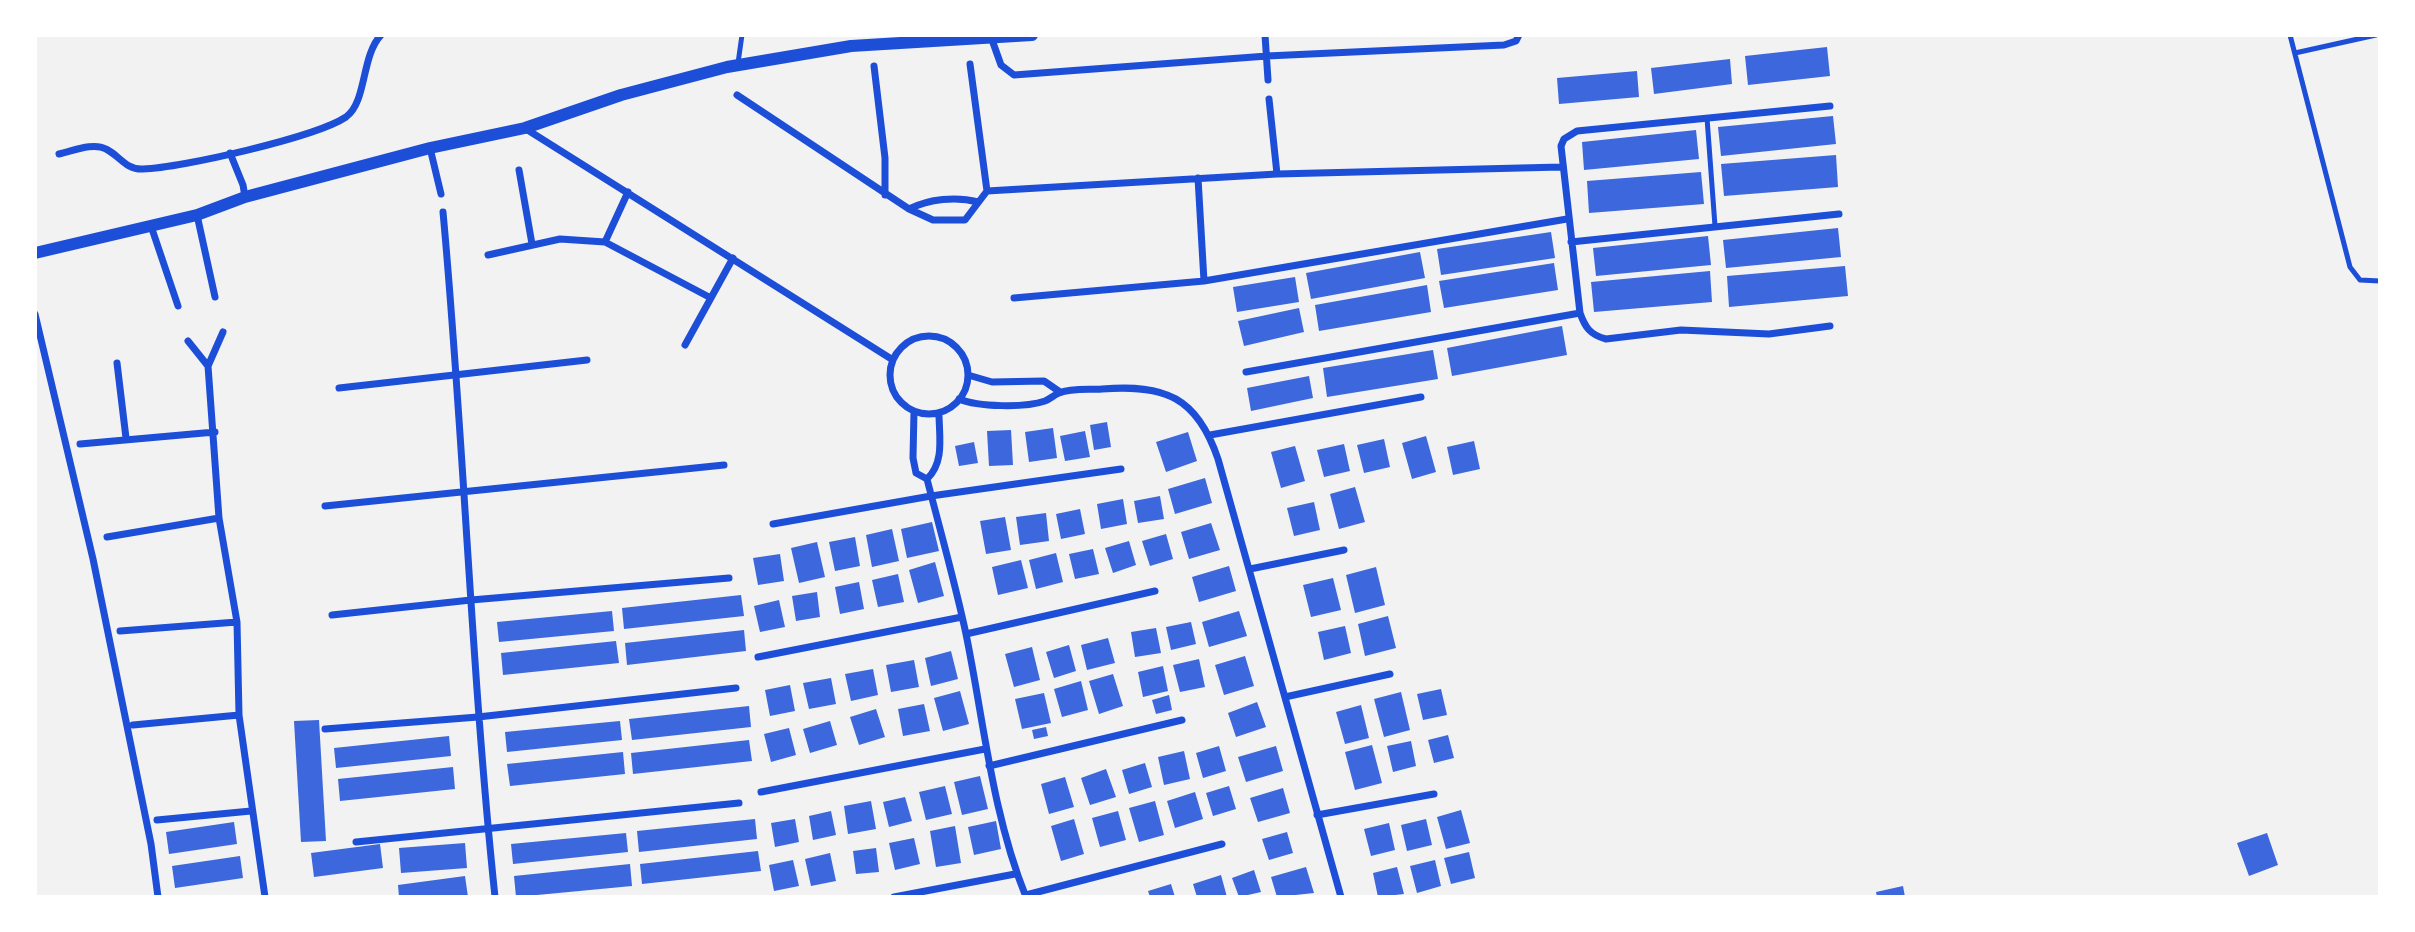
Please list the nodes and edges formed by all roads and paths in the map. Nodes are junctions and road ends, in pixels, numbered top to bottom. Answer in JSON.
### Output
{"nodes":[{"id":1,"x":381,"y":35,"type":"edge"},
{"id":2,"x":742,"y":35,"type":"edge"},
{"id":3,"x":1031,"y":35,"type":"edge"},
{"id":4,"x":1265,"y":35,"type":"edge"},
{"id":5,"x":1519,"y":35,"type":"edge"},
{"id":6,"x":2290,"y":35,"type":"edge"},
{"id":7,"x":2376,"y":35,"type":"edge"},
{"id":8,"x":991,"y":37,"type":"junction"},
{"id":9,"x":2295,"y":53,"type":"junction"},
{"id":10,"x":1267,"y":56,"type":"junction"},
{"id":11,"x":971,"y":64,"type":"dead end"},
{"id":12,"x":738,"y":65,"type":"junction"},
{"id":13,"x":874,"y":66,"type":"dead end"},
{"id":14,"x":1268,"y":80,"type":"dead end"},
{"id":15,"x":737,"y":95,"type":"dead end"},
{"id":16,"x":1269,"y":99,"type":"dead end"},
{"id":17,"x":1830,"y":106,"type":"dead end"},
{"id":18,"x":1707,"y":118,"type":"junction"},
{"id":19,"x":525,"y":128,"type":"junction"},
{"id":20,"x":430,"y":148,"type":"junction"},
{"id":21,"x":230,"y":153,"type":"junction"},
{"id":22,"x":59,"y":154,"type":"dead end"},
{"id":23,"x":1561,"y":167,"type":"junction"},
{"id":24,"x":519,"y":170,"type":"dead end"},
{"id":25,"x":1277,"y":174,"type":"junction"},
{"id":26,"x":1198,"y":178,"type":"junction"},
{"id":27,"x":244,"y":191,"type":"junction"},
{"id":28,"x":987,"y":191,"type":"junction"},
{"id":29,"x":628,"y":192,"type":"junction"},
{"id":30,"x":441,"y":194,"type":"dead end"},
{"id":31,"x":885,"y":195,"type":"junction"},
{"id":32,"x":978,"y":202,"type":"junction"},
{"id":33,"x":909,"y":209,"type":"junction"},
{"id":34,"x":443,"y":212,"type":"dead end"},
{"id":35,"x":1839,"y":214,"type":"dead end"},
{"id":36,"x":197,"y":215,"type":"junction"},
{"id":37,"x":1567,"y":219,"type":"junction"},
{"id":38,"x":151,"y":226,"type":"junction"},
{"id":39,"x":1715,"y":226,"type":"junction"},
{"id":40,"x":604,"y":242,"type":"junction"},
{"id":41,"x":1570,"y":242,"type":"junction"},
{"id":42,"x":532,"y":244,"type":"junction"},
{"id":43,"x":35,"y":253,"type":"edge"},
{"id":44,"x":488,"y":255,"type":"dead end"},
{"id":45,"x":733,"y":258,"type":"junction"},
{"id":46,"x":1204,"y":281,"type":"junction"},
{"id":47,"x":2380,"y":281,"type":"edge"},
{"id":48,"x":215,"y":297,"type":"dead end"},
{"id":49,"x":709,"y":297,"type":"junction"},
{"id":50,"x":1014,"y":298,"type":"dead end"},
{"id":51,"x":178,"y":306,"type":"dead end"},
{"id":52,"x":1580,"y":313,"type":"junction"},
{"id":53,"x":35,"y":314,"type":"edge"},
{"id":54,"x":1830,"y":326,"type":"dead end"},
{"id":55,"x":223,"y":332,"type":"dead end"},
{"id":56,"x":188,"y":341,"type":"dead end"},
{"id":57,"x":685,"y":345,"type":"dead end"},
{"id":58,"x":587,"y":360,"type":"dead end"},
{"id":59,"x":893,"y":360,"type":"junction"},
{"id":60,"x":117,"y":363,"type":"dead end"},
{"id":61,"x":208,"y":366,"type":"junction"},
{"id":62,"x":1247,"y":372,"type":"dead end"},
{"id":63,"x":458,"y":375,"type":"junction"},
{"id":64,"x":968,"y":376,"type":"junction"},
{"id":65,"x":339,"y":388,"type":"dead end"},
{"id":66,"x":1060,"y":392,"type":"junction"},
{"id":67,"x":1421,"y":397,"type":"dead end"},
{"id":68,"x":959,"y":399,"type":"junction"},
{"id":69,"x":914,"y":411,"type":"junction"},
{"id":70,"x":939,"y":413,"type":"junction"},
{"id":71,"x":215,"y":432,"type":"junction"},
{"id":72,"x":1210,"y":435,"type":"junction"},
{"id":73,"x":126,"y":438,"type":"junction"},
{"id":74,"x":80,"y":444,"type":"dead end"},
{"id":75,"x":724,"y":465,"type":"dead end"},
{"id":76,"x":1121,"y":469,"type":"dead end"},
{"id":77,"x":927,"y":479,"type":"junction"},
{"id":78,"x":464,"y":489,"type":"junction"},
{"id":79,"x":932,"y":496,"type":"junction"},
{"id":80,"x":325,"y":506,"type":"dead end"},
{"id":81,"x":219,"y":518,"type":"junction"},
{"id":82,"x":773,"y":524,"type":"dead end"},
{"id":83,"x":107,"y":537,"type":"dead end"},
{"id":84,"x":1344,"y":550,"type":"dead end"},
{"id":85,"x":1250,"y":569,"type":"junction"},
{"id":86,"x":729,"y":578,"type":"dead end"},
{"id":87,"x":1155,"y":591,"type":"dead end"},
{"id":88,"x":471,"y":600,"type":"junction"},
{"id":89,"x":332,"y":615,"type":"dead end"},
{"id":90,"x":962,"y":617,"type":"junction"},
{"id":91,"x":237,"y":622,"type":"junction"},
{"id":92,"x":120,"y":631,"type":"dead end"},
{"id":93,"x":966,"y":634,"type":"junction"},
{"id":94,"x":758,"y":657,"type":"dead end"},
{"id":95,"x":1390,"y":674,"type":"dead end"},
{"id":96,"x":736,"y":688,"type":"dead end"},
{"id":97,"x":1285,"y":697,"type":"junction"},
{"id":98,"x":239,"y":715,"type":"junction"},
{"id":99,"x":478,"y":717,"type":"junction"},
{"id":100,"x":1182,"y":720,"type":"dead end"},
{"id":101,"x":133,"y":725,"type":"dead end"},
{"id":102,"x":325,"y":729,"type":"dead end"},
{"id":103,"x":985,"y":749,"type":"junction"},
{"id":104,"x":989,"y":765,"type":"junction"},
{"id":105,"x":761,"y":792,"type":"dead end"},
{"id":106,"x":1434,"y":793,"type":"dead end"},
{"id":107,"x":739,"y":803,"type":"dead end"},
{"id":108,"x":251,"y":811,"type":"junction"},
{"id":109,"x":1317,"y":815,"type":"junction"},
{"id":110,"x":157,"y":820,"type":"dead end"},
{"id":111,"x":488,"y":828,"type":"junction"},
{"id":112,"x":356,"y":842,"type":"dead end"},
{"id":113,"x":1222,"y":844,"type":"dead end"},
{"id":114,"x":1015,"y":874,"type":"junction"},
{"id":115,"x":1026,"y":896,"type":"edge"},
{"id":116,"x":158,"y":897,"type":"edge"},
{"id":117,"x":265,"y":897,"type":"edge"},
{"id":118,"x":495,"y":897,"type":"edge"},
{"id":119,"x":894,"y":897,"type":"edge"},
{"id":120,"x":1341,"y":897,"type":"edge"}],
"edges":[{"from":1,"to":21,"type":"street"},
{"from":2,"to":12,"type":"lane"},
{"from":3,"to":8,"type":"street"},
{"from":4,"to":10,"type":"street"},
{"from":5,"to":10,"type":"street"},
{"from":6,"to":9,"type":"lane"},
{"from":7,"to":9,"type":"lane"},
{"from":8,"to":10,"type":"street"},
{"from":8,"to":12,"type":"street"},
{"from":9,"to":47,"type":"lane"},
{"from":10,"to":14,"type":"street"},
{"from":11,"to":28,"type":"street"},
{"from":12,"to":19,"type":"street"},
{"from":13,"to":31,"type":"street"},
{"from":15,"to":31,"type":"street"},
{"from":16,"to":25,"type":"street"},
{"from":17,"to":18,"type":"street"},
{"from":18,"to":23,"type":"street"},
{"from":18,"to":39,"type":"lane"},
{"from":19,"to":20,"type":"street"},
{"from":19,"to":29,"type":"street"},
{"from":20,"to":27,"type":"street"},
{"from":20,"to":30,"type":"street"},
{"from":21,"to":22,"type":"street"},
{"from":21,"to":27,"type":"street"},
{"from":23,"to":25,"type":"street"},
{"from":23,"to":37,"type":"street"},
{"from":24,"to":42,"type":"street"},
{"from":25,"to":26,"type":"street"},
{"from":26,"to":28,"type":"street"},
{"from":26,"to":46,"type":"street"},
{"from":27,"to":36,"type":"street"},
{"from":28,"to":32,"type":"street"},
{"from":29,"to":40,"type":"street"},
{"from":29,"to":45,"type":"street"},
{"from":31,"to":33,"type":"street"},
{"from":32,"to":33,"type":"street"},
{"from":32,"to":33,"type":"street"},
{"from":34,"to":63,"type":"street"},
{"from":35,"to":39,"type":"street"},
{"from":36,"to":38,"type":"street"},
{"from":36,"to":48,"type":"street"},
{"from":37,"to":41,"type":"street"},
{"from":37,"to":46,"type":"street"},
{"from":38,"to":43,"type":"street"},
{"from":38,"to":51,"type":"street"},
{"from":39,"to":41,"type":"street"},
{"from":40,"to":42,"type":"street"},
{"from":40,"to":49,"type":"street"},
{"from":41,"to":52,"type":"street"},
{"from":42,"to":44,"type":"street"},
{"from":45,"to":49,"type":"street"},
{"from":45,"to":59,"type":"street"},
{"from":46,"to":50,"type":"street"},
{"from":49,"to":57,"type":"street"},
{"from":52,"to":54,"type":"street"},
{"from":52,"to":62,"type":"street"},
{"from":53,"to":116,"type":"street"},
{"from":55,"to":61,"type":"street"},
{"from":56,"to":61,"type":"street"},
{"from":58,"to":63,"type":"street"},
{"from":59,"to":64,"type":"street"},
{"from":59,"to":69,"type":"street"},
{"from":60,"to":73,"type":"street"},
{"from":61,"to":71,"type":"street"},
{"from":63,"to":65,"type":"street"},
{"from":63,"to":78,"type":"street"},
{"from":64,"to":66,"type":"street"},
{"from":64,"to":68,"type":"street"},
{"from":66,"to":68,"type":"street"},
{"from":66,"to":72,"type":"street"},
{"from":67,"to":72,"type":"street"},
{"from":68,"to":70,"type":"street"},
{"from":69,"to":70,"type":"street"},
{"from":69,"to":77,"type":"street"},
{"from":70,"to":77,"type":"street"},
{"from":71,"to":73,"type":"street"},
{"from":71,"to":81,"type":"street"},
{"from":72,"to":85,"type":"street"},
{"from":73,"to":74,"type":"street"},
{"from":75,"to":78,"type":"street"},
{"from":76,"to":79,"type":"street"},
{"from":77,"to":79,"type":"street"},
{"from":78,"to":80,"type":"street"},
{"from":78,"to":88,"type":"street"},
{"from":79,"to":82,"type":"street"},
{"from":79,"to":90,"type":"street"},
{"from":81,"to":83,"type":"street"},
{"from":81,"to":91,"type":"street"},
{"from":84,"to":85,"type":"street"},
{"from":85,"to":97,"type":"street"},
{"from":86,"to":88,"type":"street"},
{"from":87,"to":93,"type":"street"},
{"from":88,"to":89,"type":"street"},
{"from":88,"to":99,"type":"street"},
{"from":90,"to":93,"type":"street"},
{"from":90,"to":94,"type":"street"},
{"from":91,"to":92,"type":"street"},
{"from":91,"to":98,"type":"street"},
{"from":93,"to":103,"type":"street"},
{"from":95,"to":97,"type":"street"},
{"from":96,"to":99,"type":"street"},
{"from":97,"to":109,"type":"street"},
{"from":98,"to":101,"type":"street"},
{"from":98,"to":108,"type":"street"},
{"from":99,"to":102,"type":"street"},
{"from":99,"to":111,"type":"street"},
{"from":100,"to":104,"type":"street"},
{"from":103,"to":104,"type":"street"},
{"from":103,"to":105,"type":"street"},
{"from":104,"to":114,"type":"street"},
{"from":106,"to":109,"type":"street"},
{"from":107,"to":111,"type":"street"},
{"from":108,"to":110,"type":"street"},
{"from":108,"to":117,"type":"street"},
{"from":109,"to":120,"type":"street"},
{"from":111,"to":112,"type":"street"},
{"from":111,"to":118,"type":"street"},
{"from":113,"to":115,"type":"street"},
{"from":114,"to":115,"type":"street"},
{"from":114,"to":119,"type":"street"}]}
